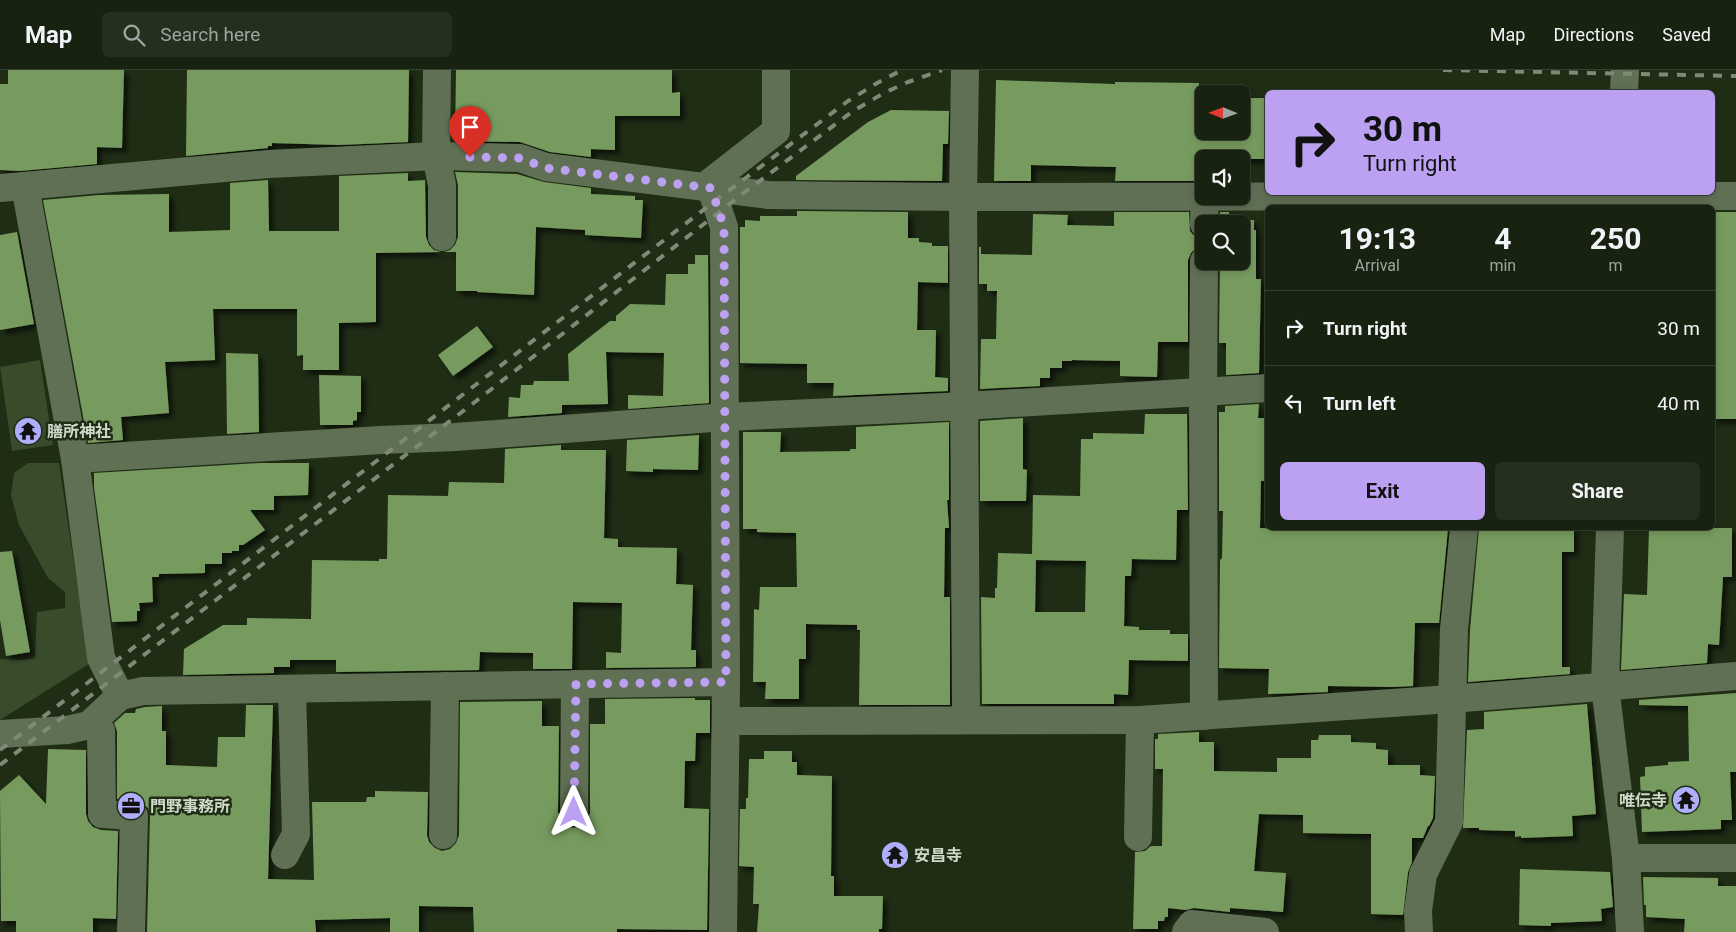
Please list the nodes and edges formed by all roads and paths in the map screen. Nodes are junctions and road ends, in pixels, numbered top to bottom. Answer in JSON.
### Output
{"nodes":[{"id":1,"x":437,"y":70,"type":"edge"},
{"id":2,"x":776,"y":70,"type":"edge"},
{"id":3,"x":965,"y":70,"type":"edge"},
{"id":4,"x":1625,"y":70,"type":"edge"},
{"id":5,"x":1624,"y":90,"type":"edge"},
{"id":6,"x":436,"y":156,"type":"junction"},
{"id":7,"x":12,"y":187,"type":"edge"},
{"id":8,"x":708,"y":187,"type":"junction"},
{"id":9,"x":1195,"y":196,"type":"edge"},
{"id":10,"x":1250,"y":196,"type":"edge"},
{"id":11,"x":1736,"y":196,"type":"edge"},
{"id":12,"x":964,"y":197,"type":"junction"},
{"id":13,"x":1621,"y":199,"type":"edge"},
{"id":14,"x":442,"y":237,"type":"dead end"},
{"id":15,"x":1204,"y":270,"type":"edge"},
{"id":16,"x":1265,"y":388,"type":"edge"},
{"id":17,"x":1203,"y":391,"type":"junction"},
{"id":18,"x":964,"y":406,"type":"junction"},
{"id":19,"x":726,"y":417,"type":"junction"},
{"id":20,"x":75,"y":460,"type":"junction"},
{"id":21,"x":1464,"y":530,"type":"edge"},
{"id":22,"x":1610,"y":530,"type":"edge"},
{"id":23,"x":1736,"y":676,"type":"edge"},
{"id":24,"x":726,"y":682,"type":"junction"},
{"id":25,"x":576,"y":684,"type":"junction"},
{"id":26,"x":444,"y":686,"type":"junction"},
{"id":27,"x":1605,"y":686,"type":"junction"},
{"id":28,"x":292,"y":690,"type":"junction"},
{"id":29,"x":120,"y":696,"type":"junction"},
{"id":30,"x":1451,"y":699,"type":"junction"},
{"id":31,"x":1204,"y":716,"type":"junction"},
{"id":32,"x":966,"y":720,"type":"junction"},
{"id":33,"x":1140,"y":720,"type":"junction"},
{"id":34,"x":726,"y":721,"type":"junction"},
{"id":35,"x":89,"y":725,"type":"junction"},
{"id":36,"x":0,"y":734,"type":"edge"},
{"id":37,"x":574,"y":812,"type":"dead end"},
{"id":38,"x":443,"y":835,"type":"dead end"},
{"id":39,"x":1138,"y":837,"type":"dead end"},
{"id":40,"x":285,"y":855,"type":"dead end"},
{"id":41,"x":1626,"y":858,"type":"junction"},
{"id":42,"x":1736,"y":858,"type":"edge"},
{"id":43,"x":131,"y":932,"type":"edge"},
{"id":44,"x":723,"y":932,"type":"edge"},
{"id":45,"x":1186,"y":932,"type":"edge"},
{"id":46,"x":1265,"y":932,"type":"edge"},
{"id":47,"x":1419,"y":932,"type":"edge"},
{"id":48,"x":1630,"y":932,"type":"edge"}],
"edges":[{"from":1,"to":6,"type":"street"},
{"from":2,"to":8,"type":"street"},
{"from":3,"to":12,"type":"street"},
{"from":4,"to":5,"type":"street"},
{"from":6,"to":7,"type":"street"},
{"from":6,"to":8,"type":"street"},
{"from":6,"to":14,"type":"street"},
{"from":7,"to":20,"type":"street"},
{"from":8,"to":12,"type":"street"},
{"from":8,"to":19,"type":"street"},
{"from":9,"to":12,"type":"street"},
{"from":10,"to":13,"type":"street"},
{"from":11,"to":13,"type":"street"},
{"from":12,"to":18,"type":"street"},
{"from":15,"to":17,"type":"street"},
{"from":16,"to":17,"type":"street"},
{"from":17,"to":18,"type":"street"},
{"from":17,"to":31,"type":"street"},
{"from":18,"to":19,"type":"street"},
{"from":18,"to":32,"type":"street"},
{"from":19,"to":20,"type":"street"},
{"from":19,"to":24,"type":"street"},
{"from":20,"to":29,"type":"street"},
{"from":21,"to":30,"type":"street"},
{"from":22,"to":27,"type":"street"},
{"from":23,"to":27,"type":"street"},
{"from":24,"to":25,"type":"street"},
{"from":24,"to":34,"type":"street"},
{"from":25,"to":26,"type":"street"},
{"from":25,"to":37,"type":"street"},
{"from":26,"to":28,"type":"street"},
{"from":26,"to":38,"type":"street"},
{"from":27,"to":30,"type":"street"},
{"from":27,"to":41,"type":"street"},
{"from":28,"to":29,"type":"street"},
{"from":28,"to":40,"type":"street"},
{"from":29,"to":35,"type":"street"},
{"from":30,"to":31,"type":"street"},
{"from":30,"to":47,"type":"street"},
{"from":31,"to":33,"type":"street"},
{"from":32,"to":33,"type":"street"},
{"from":32,"to":34,"type":"street"},
{"from":33,"to":39,"type":"street"},
{"from":34,"to":44,"type":"street"},
{"from":35,"to":36,"type":"street"},
{"from":35,"to":43,"type":"street"},
{"from":41,"to":42,"type":"street"},
{"from":41,"to":48,"type":"street"},
{"from":45,"to":46,"type":"street"}]}
